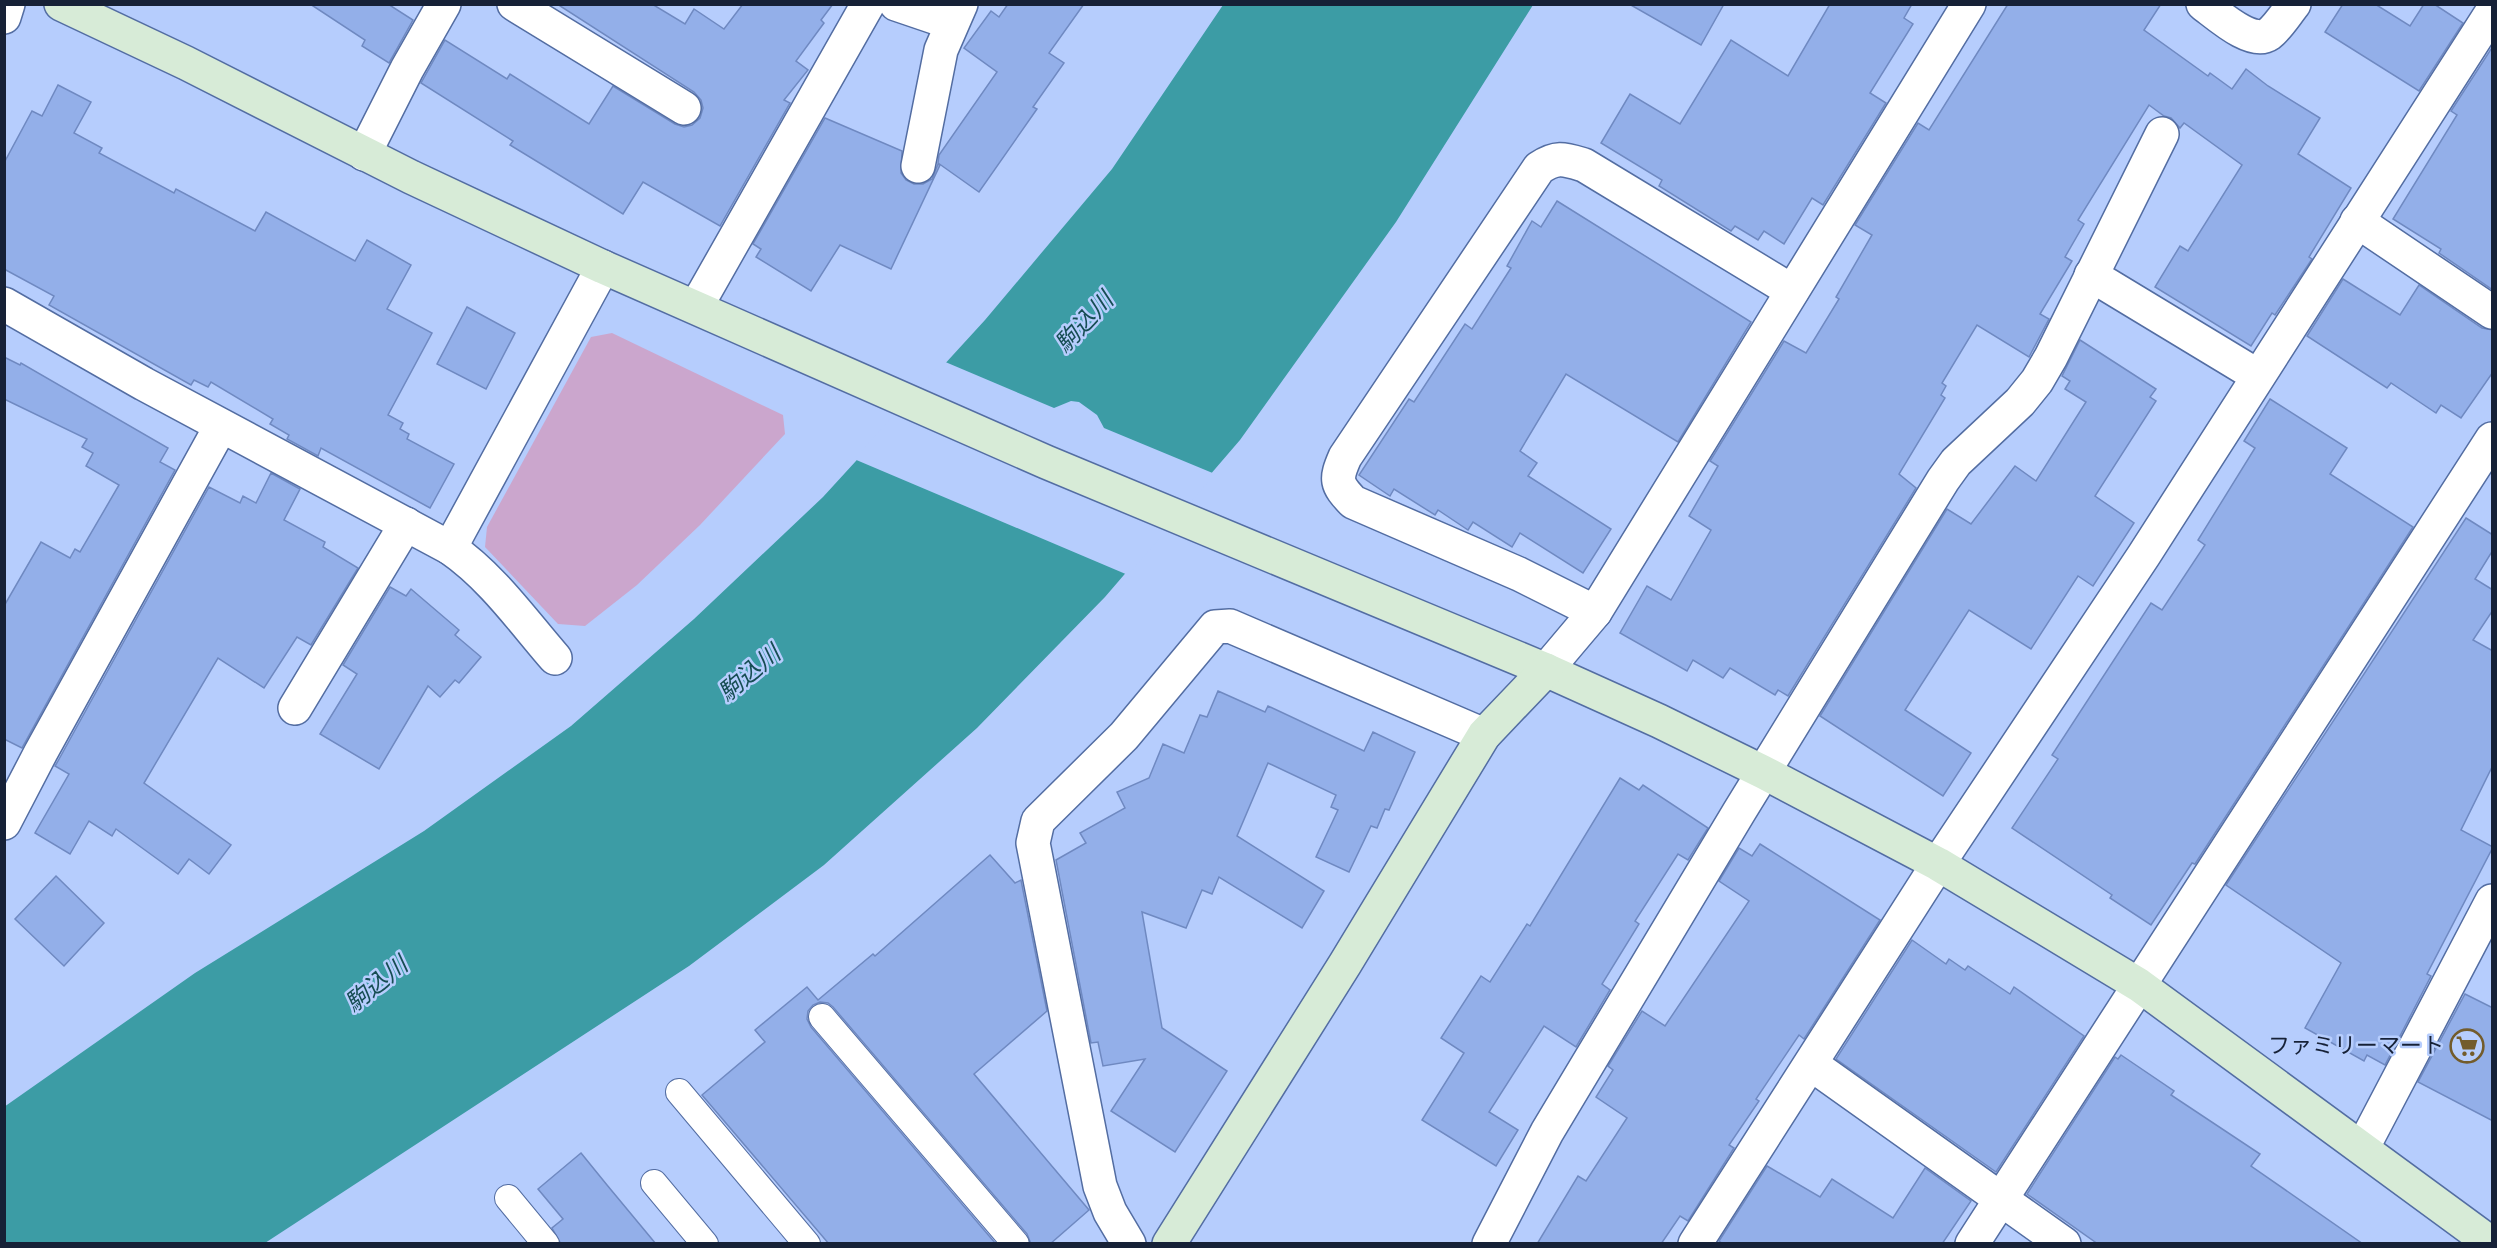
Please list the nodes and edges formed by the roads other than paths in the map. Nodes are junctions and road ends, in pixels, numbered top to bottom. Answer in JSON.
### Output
{"nodes":[{"id":1,"x":8,"y":4,"type":"edge"},
{"id":2,"x":61,"y":4,"type":"edge"},
{"id":3,"x":444,"y":4,"type":"edge"},
{"id":4,"x":514,"y":4,"type":"edge"},
{"id":5,"x":868,"y":4,"type":"edge"},
{"id":6,"x":896,"y":4,"type":"edge"},
{"id":7,"x":1970,"y":4,"type":"edge"},
{"id":8,"x":2203,"y":4,"type":"edge"},
{"id":9,"x":2294,"y":4,"type":"edge"},
{"id":10,"x":2493,"y":12,"type":"edge"},
{"id":11,"x":956,"y":14,"type":"edge"},
{"id":12,"x":4,"y":17,"type":"edge"},
{"id":13,"x":684,"y":108,"type":"dead end"},
{"id":14,"x":2162,"y":134,"type":"dead end"},
{"id":15,"x":364,"y":154,"type":"junction"},
{"id":16,"x":918,"y":166,"type":"dead end"},
{"id":17,"x":2357,"y":221,"type":"junction"},
{"id":18,"x":603,"y":267,"type":"junction"},
{"id":19,"x":2091,"y":275,"type":"junction"},
{"id":20,"x":1792,"y":291,"type":"junction"},
{"id":21,"x":4,"y":304,"type":"edge"},
{"id":22,"x":696,"y":307,"type":"junction"},
{"id":23,"x":2493,"y":312,"type":"edge"},
{"id":24,"x":2258,"y":376,"type":"junction"},
{"id":25,"x":221,"y":426,"type":"junction"},
{"id":26,"x":2493,"y":439,"type":"edge"},
{"id":27,"x":406,"y":524,"type":"junction"},
{"id":28,"x":450,"y":548,"type":"junction"},
{"id":29,"x":1595,"y":612,"type":"junction"},
{"id":30,"x":555,"y":658,"type":"dead end"},
{"id":31,"x":1546,"y":670,"type":"junction"},
{"id":32,"x":295,"y":708,"type":"dead end"},
{"id":33,"x":1485,"y":735,"type":"junction"},
{"id":34,"x":1763,"y":772,"type":"junction"},
{"id":35,"x":4,"y":823,"type":"edge"},
{"id":36,"x":1938,"y":864,"type":"junction"},
{"id":37,"x":2493,"y":902,"type":"edge"},
{"id":38,"x":2481,"y":952,"type":"edge"},
{"id":39,"x":2139,"y":985,"type":"junction"},
{"id":40,"x":822,"y":1017,"type":"dead end"},
{"id":41,"x":1811,"y":1064,"type":"junction"},
{"id":42,"x":679,"y":1092,"type":"dead end"},
{"id":43,"x":2363,"y":1147,"type":"junction"},
{"id":44,"x":654,"y":1183,"type":"dead end"},
{"id":45,"x":508,"y":1198,"type":"dead end"},
{"id":46,"x":2000,"y":1198,"type":"junction"},
{"id":47,"x":546,"y":1244,"type":"edge"},
{"id":48,"x":705,"y":1244,"type":"edge"},
{"id":49,"x":807,"y":1244,"type":"edge"},
{"id":50,"x":1016,"y":1244,"type":"edge"},
{"id":51,"x":1129,"y":1244,"type":"edge"},
{"id":52,"x":1169,"y":1244,"type":"edge"},
{"id":53,"x":1489,"y":1244,"type":"edge"},
{"id":54,"x":1695,"y":1244,"type":"edge"},
{"id":55,"x":1972,"y":1244,"type":"edge"},
{"id":56,"x":2064,"y":1244,"type":"edge"},
{"id":57,"x":2493,"y":1244,"type":"edge"}],
"edges":[{"from":1,"to":12,"type":"street"},
{"from":2,"to":15,"type":"street"},
{"from":3,"to":15,"type":"street"},
{"from":4,"to":13,"type":"street"},
{"from":5,"to":22,"type":"street"},
{"from":6,"to":11,"type":"street"},
{"from":7,"to":20,"type":"street"},
{"from":8,"to":9,"type":"street"},
{"from":10,"to":17,"type":"street"},
{"from":11,"to":16,"type":"street"},
{"from":14,"to":19,"type":"street"},
{"from":15,"to":18,"type":"street"},
{"from":17,"to":23,"type":"street"},
{"from":17,"to":24,"type":"street"},
{"from":18,"to":22,"type":"street"},
{"from":18,"to":28,"type":"street"},
{"from":19,"to":24,"type":"street"},
{"from":19,"to":34,"type":"street"},
{"from":20,"to":29,"type":"street"},
{"from":20,"to":29,"type":"street"},
{"from":21,"to":25,"type":"street"},
{"from":22,"to":31,"type":"street"},
{"from":24,"to":36,"type":"street"},
{"from":25,"to":27,"type":"street"},
{"from":25,"to":35,"type":"street"},
{"from":26,"to":39,"type":"street"},
{"from":27,"to":28,"type":"street"},
{"from":27,"to":32,"type":"street"},
{"from":28,"to":30,"type":"street"},
{"from":29,"to":31,"type":"street"},
{"from":31,"to":33,"type":"street"},
{"from":31,"to":34,"type":"street"},
{"from":33,"to":51,"type":"street"},
{"from":33,"to":52,"type":"street"},
{"from":34,"to":36,"type":"street"},
{"from":34,"to":53,"type":"street"},
{"from":36,"to":39,"type":"street"},
{"from":36,"to":41,"type":"street"},
{"from":37,"to":38,"type":"street"},
{"from":38,"to":43,"type":"street"},
{"from":39,"to":43,"type":"street"},
{"from":39,"to":46,"type":"street"},
{"from":40,"to":50,"type":"lane"},
{"from":41,"to":46,"type":"street"},
{"from":41,"to":54,"type":"street"},
{"from":42,"to":49,"type":"lane"},
{"from":43,"to":57,"type":"street"},
{"from":44,"to":48,"type":"lane"},
{"from":45,"to":47,"type":"lane"},
{"from":46,"to":55,"type":"street"},
{"from":46,"to":56,"type":"street"}]}
